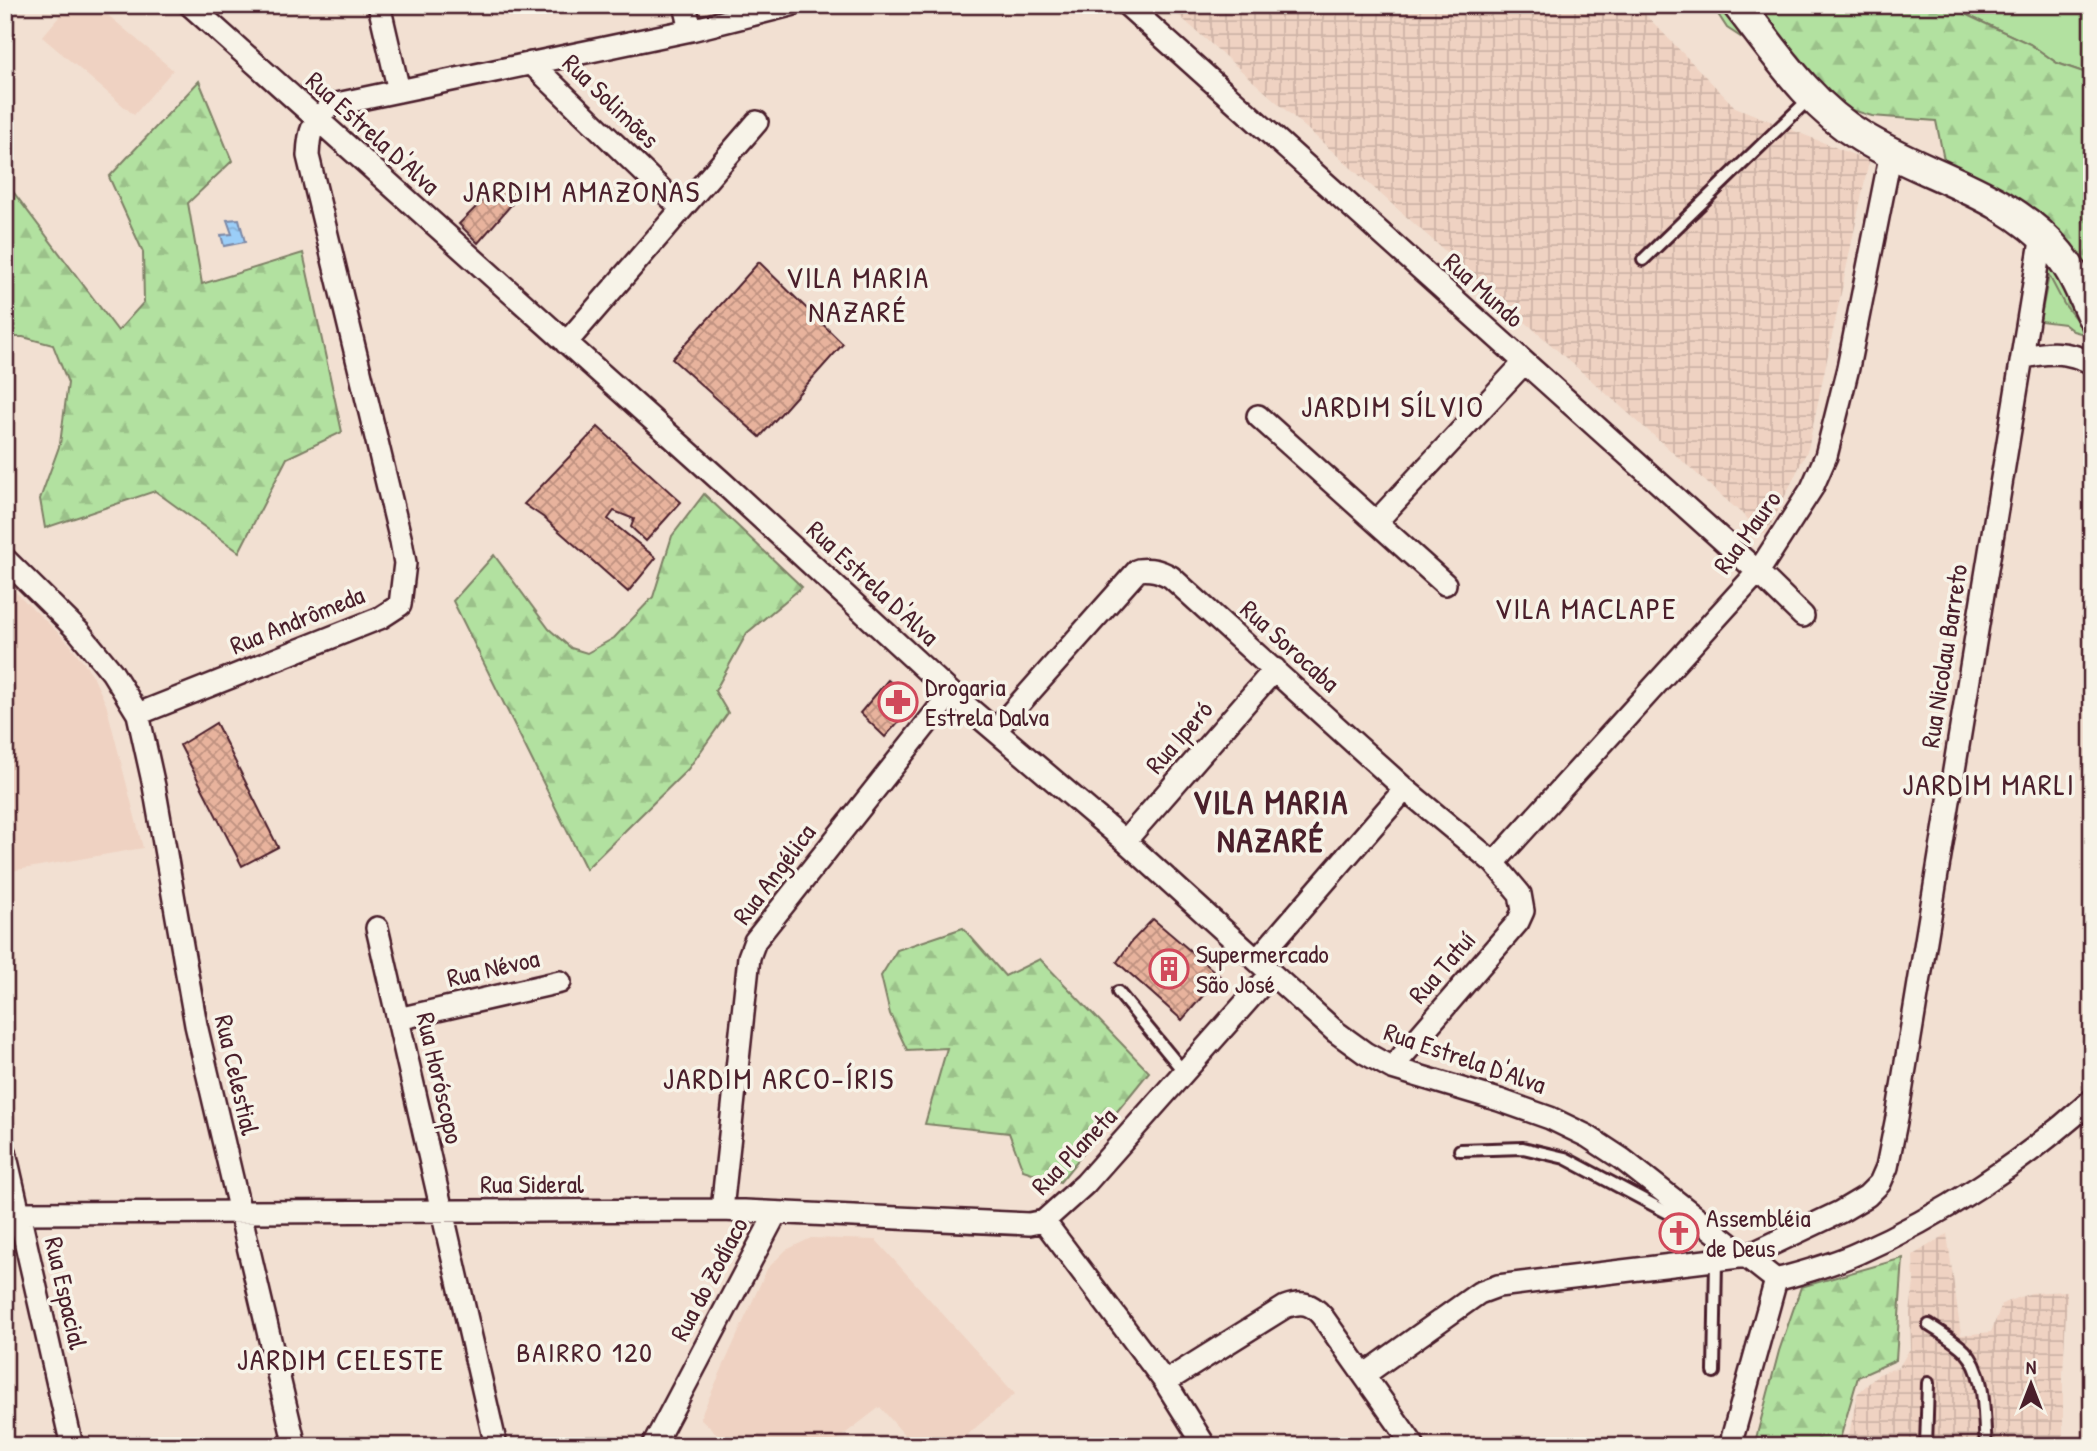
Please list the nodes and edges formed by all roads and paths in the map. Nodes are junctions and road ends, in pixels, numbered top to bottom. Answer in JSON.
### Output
{"nodes":[{"id":1,"x":190,"y":5,"type":"edge"},
{"id":2,"x":379,"y":5,"type":"edge"},
{"id":3,"x":685,"y":5,"type":"edge"},
{"id":4,"x":791,"y":5,"type":"edge"},
{"id":5,"x":1127,"y":5,"type":"edge"},
{"id":6,"x":1738,"y":5,"type":"edge"},
{"id":7,"x":691,"y":30,"type":"junction"},
{"id":8,"x":531,"y":64,"type":"junction"},
{"id":9,"x":398,"y":92,"type":"junction"},
{"id":10,"x":1811,"y":97,"type":"junction"},
{"id":11,"x":315,"y":119,"type":"junction"},
{"id":12,"x":757,"y":122,"type":"dead end"},
{"id":13,"x":1891,"y":152,"type":"junction"},
{"id":14,"x":682,"y":209,"type":"junction"},
{"id":15,"x":2042,"y":235,"type":"junction"},
{"id":16,"x":1643,"y":260,"type":"dead end"},
{"id":17,"x":2092,"y":314,"type":"edge"},
{"id":18,"x":566,"y":343,"type":"junction"},
{"id":19,"x":2022,"y":358,"type":"junction"},
{"id":20,"x":1524,"y":363,"type":"junction"},
{"id":21,"x":2092,"y":363,"type":"edge"},
{"id":22,"x":1258,"y":416,"type":"dead end"},
{"id":23,"x":1376,"y":522,"type":"junction"},
{"id":24,"x":5,"y":559,"type":"edge"},
{"id":25,"x":1758,"y":572,"type":"junction"},
{"id":26,"x":1445,"y":584,"type":"dead end"},
{"id":27,"x":1803,"y":616,"type":"dead end"},
{"id":28,"x":1275,"y":669,"type":"junction"},
{"id":29,"x":951,"y":693,"type":"junction"},
{"id":30,"x":138,"y":715,"type":"junction"},
{"id":31,"x":996,"y":730,"type":"junction"},
{"id":32,"x":1405,"y":789,"type":"junction"},
{"id":33,"x":1125,"y":841,"type":"junction"},
{"id":34,"x":1494,"y":863,"type":"junction"},
{"id":35,"x":377,"y":928,"type":"dead end"},
{"id":36,"x":1507,"y":935,"type":"joint"},
{"id":37,"x":1264,"y":967,"type":"junction"},
{"id":38,"x":560,"y":982,"type":"dead end"},
{"id":39,"x":1118,"y":992,"type":"dead end"},
{"id":40,"x":398,"y":1019,"type":"junction"},
{"id":41,"x":1392,"y":1068,"type":"junction"},
{"id":42,"x":1184,"y":1072,"type":"junction"},
{"id":43,"x":2092,"y":1100,"type":"edge"},
{"id":44,"x":1461,"y":1150,"type":"dead end"},
{"id":45,"x":5,"y":1152,"type":"edge"},
{"id":46,"x":722,"y":1210,"type":"junction"},
{"id":47,"x":240,"y":1212,"type":"junction"},
{"id":48,"x":442,"y":1212,"type":"junction"},
{"id":49,"x":19,"y":1213,"type":"junction"},
{"id":50,"x":776,"y":1213,"type":"junction"},
{"id":51,"x":1044,"y":1221,"type":"junction"},
{"id":52,"x":1705,"y":1223,"type":"junction"},
{"id":53,"x":1747,"y":1256,"type":"junction"},
{"id":54,"x":1716,"y":1261,"type":"junction"},
{"id":55,"x":1776,"y":1280,"type":"junction"},
{"id":56,"x":1929,"y":1325,"type":"dead end"},
{"id":57,"x":1714,"y":1371,"type":"dead end"},
{"id":58,"x":1364,"y":1375,"type":"junction"},
{"id":59,"x":1164,"y":1382,"type":"junction"},
{"id":60,"x":1928,"y":1383,"type":"dead end"},
{"id":61,"x":72,"y":1446,"type":"edge"},
{"id":62,"x":295,"y":1446,"type":"edge"},
{"id":63,"x":496,"y":1446,"type":"edge"},
{"id":64,"x":653,"y":1446,"type":"edge"},
{"id":65,"x":1205,"y":1446,"type":"edge"},
{"id":66,"x":1414,"y":1446,"type":"edge"},
{"id":67,"x":1730,"y":1446,"type":"edge"},
{"id":68,"x":1926,"y":1446,"type":"edge"},
{"id":69,"x":1986,"y":1446,"type":"edge"}],
"edges":[{"from":1,"to":11,"type":"street","name":"Rua Estrela D'Alva"},
{"from":2,"to":9,"type":"street"},
{"from":3,"to":7,"type":"street"},
{"from":4,"to":7,"type":"street"},
{"from":5,"to":20,"type":"street","name":"Rua Mundo"},
{"from":6,"to":10,"type":"street"},
{"from":7,"to":8,"type":"street"},
{"from":8,"to":9,"type":"street"},
{"from":8,"to":14,"type":"street","name":"Rua Solimões"},
{"from":9,"to":11,"type":"street"},
{"from":10,"to":13,"type":"street"},
{"from":10,"to":16,"type":"lane"},
{"from":11,"to":18,"type":"street","name":"Rua Estrela D'Alva"},
{"from":11,"to":30,"type":"street","name":"Rua Andrômeda"},
{"from":12,"to":14,"type":"street"},
{"from":13,"to":15,"type":"street"},
{"from":13,"to":25,"type":"street","name":"Rua Mauro"},
{"from":14,"to":18,"type":"street"},
{"from":15,"to":17,"type":"street"},
{"from":15,"to":19,"type":"street","name":"Rua Nicolau Barreto"},
{"from":18,"to":29,"type":"street","name":"Rua Estrela D'Alva"},
{"from":19,"to":21,"type":"street"},
{"from":19,"to":53,"type":"street","name":"Rua Nicolau Barreto"},
{"from":20,"to":23,"type":"street"},
{"from":20,"to":25,"type":"street","name":"Rua Mundo"},
{"from":22,"to":23,"type":"street"},
{"from":23,"to":26,"type":"street"},
{"from":24,"to":30,"type":"street"},
{"from":25,"to":27,"type":"street","name":"Rua Mundo"},
{"from":25,"to":34,"type":"street","name":"Rua Mauro"},
{"from":28,"to":31,"type":"street","name":"Rua Sorocaba"},
{"from":28,"to":32,"type":"street","name":"Rua Sorocaba"},
{"from":28,"to":33,"type":"street","name":"Rua Iperó"},
{"from":29,"to":31,"type":"street","name":"Rua Estrela D'Alva"},
{"from":29,"to":46,"type":"street","name":"Rua Angélica"},
{"from":30,"to":47,"type":"street","name":"Rua Celestial"},
{"from":31,"to":33,"type":"street","name":"Rua Estrela D'Alva"},
{"from":32,"to":34,"type":"street","name":"Rua Sorocaba"},
{"from":32,"to":37,"type":"street","name":"Rua Planeta"},
{"from":33,"to":37,"type":"street","name":"Rua Estrela D'Alva"},
{"from":34,"to":36,"type":"street","name":"Rua Sorocaba"},
{"from":35,"to":40,"type":"street","name":"Rua Horóscopo"},
{"from":36,"to":41,"type":"street","name":"Rua Tatuí"},
{"from":37,"to":41,"type":"street","name":"Rua Estrela D'Alva"},
{"from":37,"to":42,"type":"street","name":"Rua Planeta"},
{"from":38,"to":40,"type":"street","name":"Rua Névoa"},
{"from":39,"to":42,"type":"lane"},
{"from":40,"to":48,"type":"street","name":"Rua Horóscopo"},
{"from":41,"to":52,"type":"street","name":"Rua Estrela D'Alva"},
{"from":42,"to":51,"type":"street","name":"Rua Planeta"},
{"from":43,"to":55,"type":"street"},
{"from":44,"to":52,"type":"lane"},
{"from":45,"to":49,"type":"street","name":"Rua Espacial"},
{"from":46,"to":48,"type":"street","name":"Rua Sideral"},
{"from":46,"to":50,"type":"street","name":"Rua Sideral"},
{"from":47,"to":48,"type":"street","name":"Rua Sideral"},
{"from":47,"to":49,"type":"street","name":"Rua Sideral"},
{"from":47,"to":62,"type":"street","name":"Rua Celestial"},
{"from":48,"to":63,"type":"street","name":"Rua Horóscopo"},
{"from":49,"to":61,"type":"street","name":"Rua Espacial"},
{"from":50,"to":51,"type":"street","name":"Rua Sideral"},
{"from":50,"to":64,"type":"street","name":"Rua do Zodíaco"},
{"from":51,"to":59,"type":"street","name":"Rua Planeta"},
{"from":52,"to":53,"type":"street","name":"Rua Estrela D'Alva"},
{"from":53,"to":54,"type":"street","name":"Rua Nicolau Barreto"},
{"from":53,"to":55,"type":"street","name":"Rua Estrela D'Alva"},
{"from":54,"to":57,"type":"lane"},
{"from":54,"to":58,"type":"street","name":"Rua Nicolau Barreto"},
{"from":55,"to":67,"type":"street"},
{"from":56,"to":69,"type":"lane"},
{"from":58,"to":59,"type":"street"},
{"from":58,"to":66,"type":"street"},
{"from":59,"to":65,"type":"street","name":"Rua Planeta"},
{"from":60,"to":68,"type":"lane"}]}
